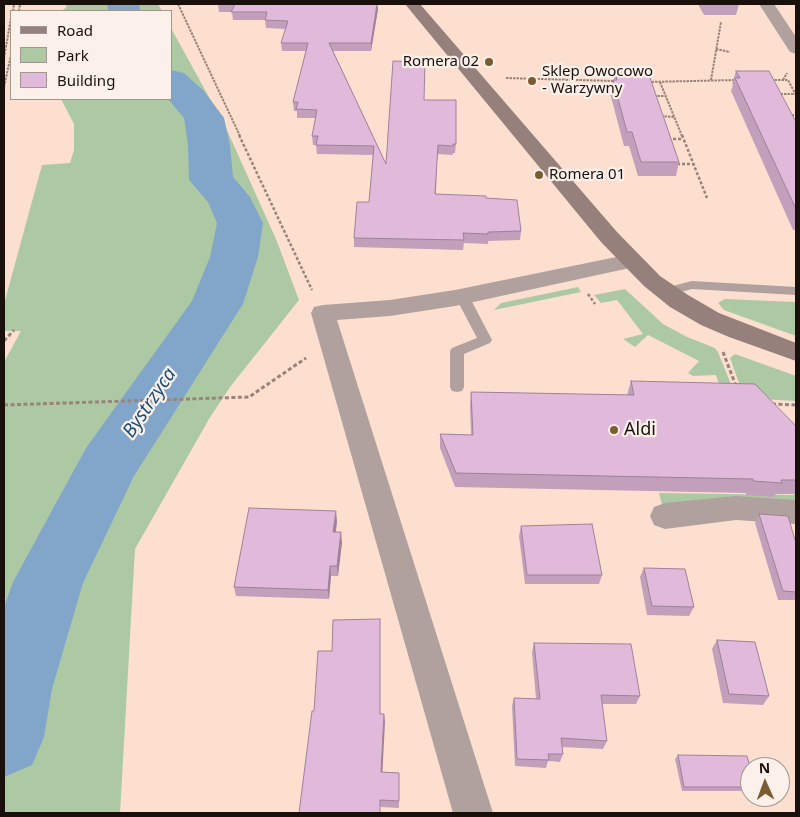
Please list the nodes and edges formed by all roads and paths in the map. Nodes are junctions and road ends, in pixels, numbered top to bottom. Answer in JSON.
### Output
{"nodes":[{"id":1,"x":178,"y":4,"type":"edge"},
{"id":2,"x":412,"y":4,"type":"edge"},
{"id":3,"x":767,"y":4,"type":"edge"},
{"id":4,"x":721,"y":22,"type":"dead end"},
{"id":5,"x":10,"y":24,"type":"edge"},
{"id":6,"x":716,"y":49,"type":"junction"},
{"id":7,"x":796,"y":49,"type":"edge"},
{"id":8,"x":730,"y":52,"type":"dead end"},
{"id":9,"x":4,"y":58,"type":"edge"},
{"id":10,"x":10,"y":60,"type":"edge"},
{"id":11,"x":787,"y":73,"type":"dead end"},
{"id":12,"x":503,"y":78,"type":"dead end"},
{"id":13,"x":710,"y":80,"type":"junction"},
{"id":14,"x":743,"y":80,"type":"edge"},
{"id":15,"x":763,"y":80,"type":"edge"},
{"id":16,"x":783,"y":80,"type":"junction"},
{"id":17,"x":622,"y":81,"type":"edge"},
{"id":18,"x":641,"y":81,"type":"edge"},
{"id":19,"x":660,"y":82,"type":"junction"},
{"id":20,"x":4,"y":87,"type":"edge"},
{"id":21,"x":769,"y":94,"type":"edge"},
{"id":22,"x":796,"y":95,"type":"edge"},
{"id":23,"x":648,"y":96,"type":"edge"},
{"id":24,"x":666,"y":96,"type":"junction"},
{"id":25,"x":780,"y":114,"type":"edge"},
{"id":26,"x":796,"y":115,"type":"edge"},
{"id":27,"x":655,"y":116,"type":"edge"},
{"id":28,"x":674,"y":117,"type":"junction"},
{"id":29,"x":663,"y":139,"type":"edge"},
{"id":30,"x":683,"y":140,"type":"junction"},
{"id":31,"x":671,"y":164,"type":"edge"},
{"id":32,"x":693,"y":164,"type":"junction"},
{"id":33,"x":707,"y":198,"type":"dead end"},
{"id":34,"x":631,"y":261,"type":"junction"},
{"id":35,"x":796,"y":291,"type":"edge"},
{"id":36,"x":666,"y":292,"type":"junction"},
{"id":37,"x":462,"y":296,"type":"junction"},
{"id":38,"x":324,"y":320,"type":"junction"},
{"id":39,"x":14,"y":330,"type":"dead end"},
{"id":40,"x":4,"y":341,"type":"edge"},
{"id":41,"x":720,"y":346,"type":"dead end"},
{"id":42,"x":796,"y":352,"type":"edge"},
{"id":43,"x":457,"y":387,"type":"dead end"},
{"id":44,"x":743,"y":390,"type":"edge"},
{"id":45,"x":763,"y":404,"type":"edge"},
{"id":46,"x":4,"y":405,"type":"edge"},
{"id":47,"x":796,"y":405,"type":"edge"},
{"id":48,"x":796,"y":512,"type":"edge"},
{"id":49,"x":665,"y":516,"type":"dead end"},
{"id":50,"x":473,"y":813,"type":"edge"}],
"edges":[{"from":1,"to":38,"type":"path"},
{"from":2,"to":34,"type":"street"},
{"from":3,"to":7,"type":"street"},
{"from":4,"to":6,"type":"path"},
{"from":5,"to":9,"type":"path"},
{"from":6,"to":8,"type":"path"},
{"from":6,"to":13,"type":"path"},
{"from":10,"to":20,"type":"path"},
{"from":11,"to":16,"type":"path"},
{"from":12,"to":17,"type":"path"},
{"from":13,"to":14,"type":"path"},
{"from":13,"to":19,"type":"path"},
{"from":15,"to":16,"type":"path"},
{"from":16,"to":22,"type":"path"},
{"from":18,"to":19,"type":"path"},
{"from":19,"to":24,"type":"path"},
{"from":21,"to":22,"type":"path"},
{"from":23,"to":24,"type":"path"},
{"from":24,"to":28,"type":"path"},
{"from":25,"to":26,"type":"path"},
{"from":27,"to":28,"type":"path"},
{"from":28,"to":30,"type":"path"},
{"from":29,"to":30,"type":"path"},
{"from":30,"to":32,"type":"path"},
{"from":31,"to":32,"type":"path"},
{"from":32,"to":33,"type":"path"},
{"from":34,"to":36,"type":"street"},
{"from":34,"to":37,"type":"street"},
{"from":35,"to":36,"type":"lane"},
{"from":36,"to":42,"type":"street"},
{"from":37,"to":38,"type":"street"},
{"from":37,"to":43,"type":"lane"},
{"from":38,"to":46,"type":"path"},
{"from":38,"to":50,"type":"street"},
{"from":39,"to":40,"type":"path"},
{"from":41,"to":44,"type":"path"},
{"from":45,"to":47,"type":"path"},
{"from":48,"to":49,"type":"street"}]}
